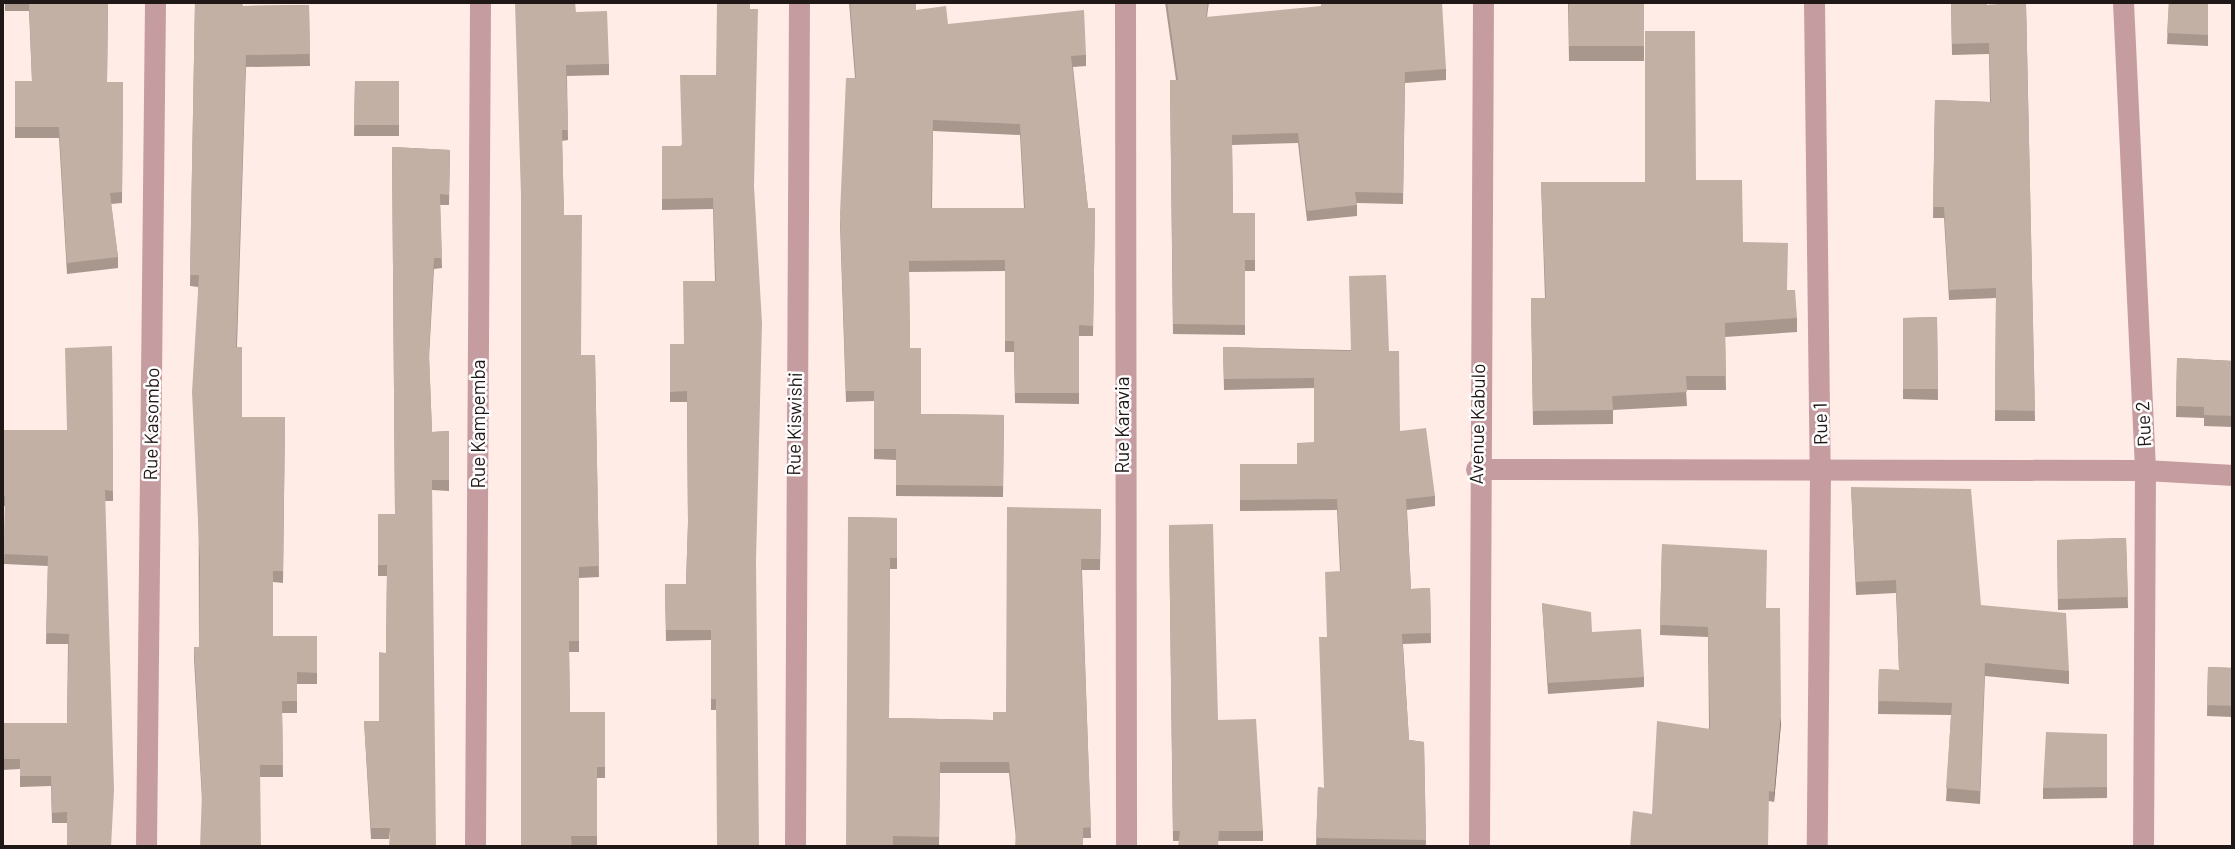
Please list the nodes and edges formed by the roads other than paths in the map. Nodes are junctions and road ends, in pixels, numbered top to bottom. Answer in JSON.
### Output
{"nodes":[{"id":1,"x":155,"y":2,"type":"edge"},
{"id":2,"x":480,"y":2,"type":"edge"},
{"id":3,"x":799,"y":2,"type":"edge"},
{"id":4,"x":1125,"y":2,"type":"edge"},
{"id":5,"x":1482,"y":2,"type":"edge"},
{"id":6,"x":1814,"y":2,"type":"edge"},
{"id":7,"x":2123,"y":2,"type":"edge"},
{"id":8,"x":1476,"y":469,"type":"junction"},
{"id":9,"x":2145,"y":470,"type":"junction"},
{"id":10,"x":1820,"y":471,"type":"junction"},
{"id":11,"x":2233,"y":475,"type":"edge"},
{"id":12,"x":146,"y":847,"type":"edge"},
{"id":13,"x":475,"y":847,"type":"edge"},
{"id":14,"x":796,"y":847,"type":"edge"},
{"id":15,"x":1126,"y":847,"type":"edge"},
{"id":16,"x":1479,"y":847,"type":"edge"},
{"id":17,"x":1816,"y":847,"type":"edge"},
{"id":18,"x":2143,"y":847,"type":"edge"}],
"edges":[{"from":1,"to":12,"type":"street","name":"Rue Kasombo"},
{"from":2,"to":13,"type":"street","name":"Rue Kampemba"},
{"from":3,"to":14,"type":"street","name":"Rue Kiswishi"},
{"from":4,"to":15,"type":"street","name":"Rue Karavia"},
{"from":5,"to":8,"type":"street","name":"Avenue Kabulo"},
{"from":6,"to":10,"type":"street","name":"Rue 1"},
{"from":7,"to":9,"type":"street","name":"Rue 2"},
{"from":8,"to":10,"type":"street"},
{"from":8,"to":16,"type":"street","name":"Avenue Kabulo"},
{"from":9,"to":10,"type":"street"},
{"from":9,"to":11,"type":"street"},
{"from":9,"to":18,"type":"street","name":"Rue 2"},
{"from":10,"to":17,"type":"street","name":"Rue 1"}]}
